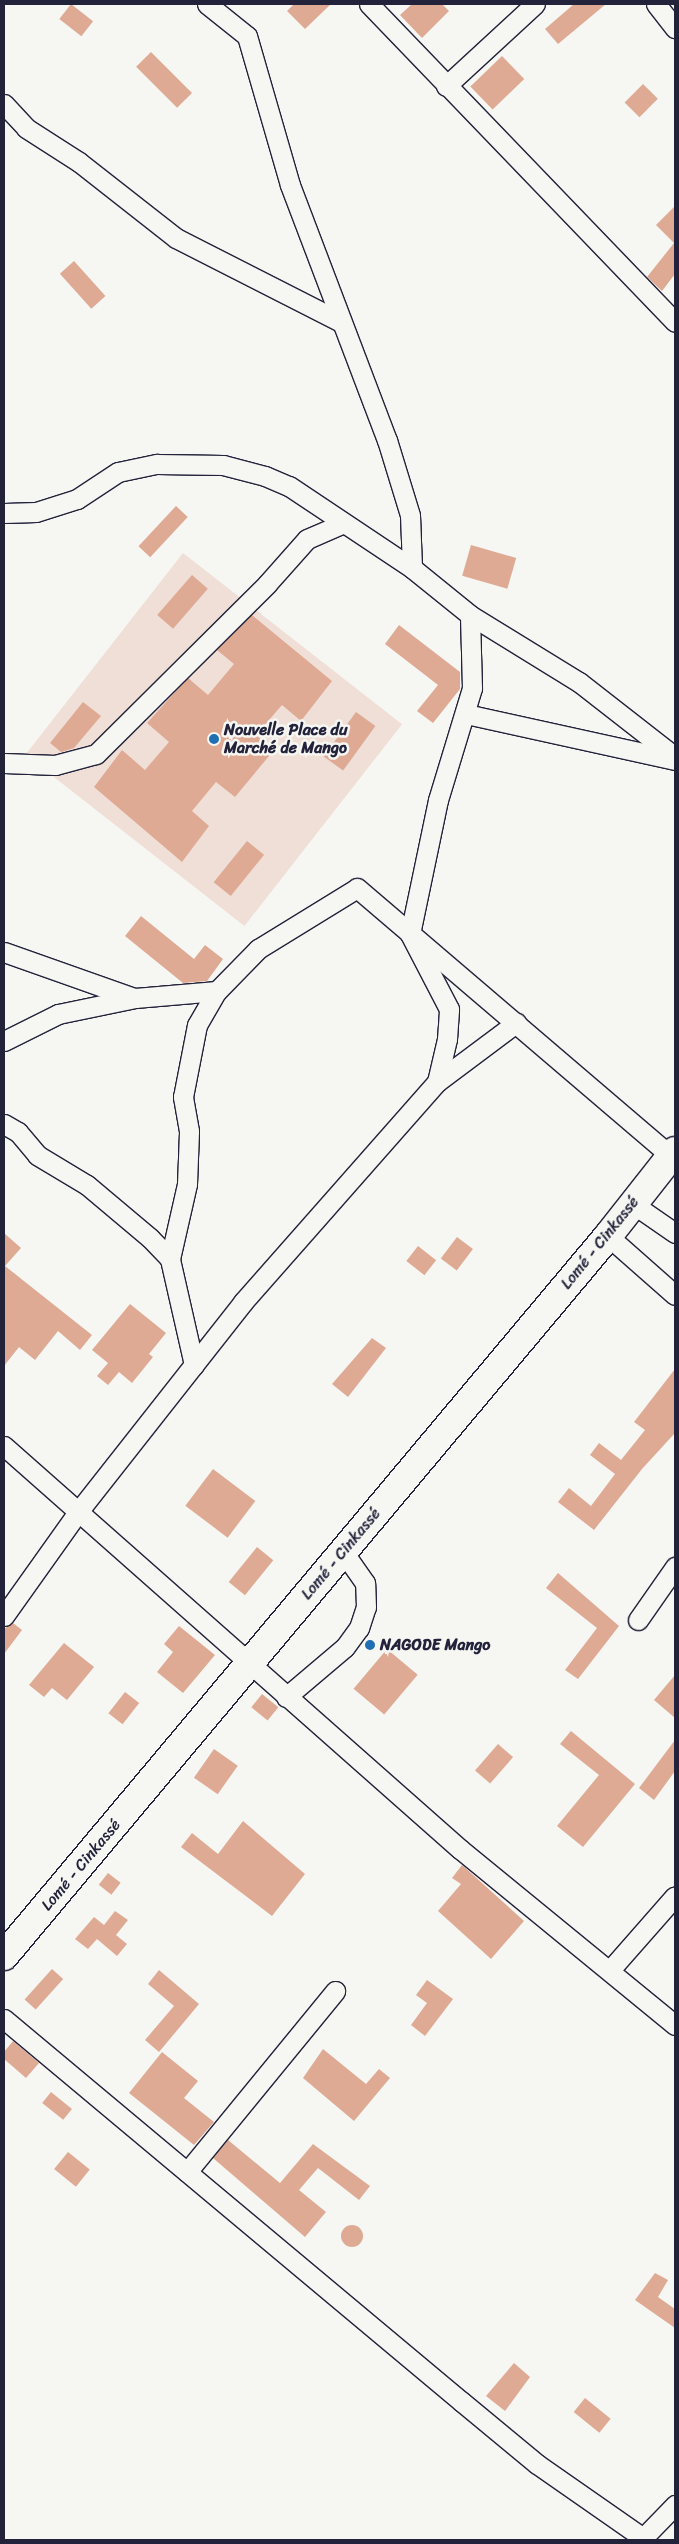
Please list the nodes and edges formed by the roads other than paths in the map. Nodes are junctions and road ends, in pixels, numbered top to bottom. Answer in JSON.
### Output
{"nodes":[{"id":1,"x":207,"y":4,"type":"edge"},
{"id":2,"x":369,"y":4,"type":"edge"},
{"id":3,"x":535,"y":4,"type":"edge"},
{"id":4,"x":656,"y":4,"type":"edge"},
{"id":5,"x":675,"y":28,"type":"edge"},
{"id":6,"x":446,"y":86,"type":"junction"},
{"id":7,"x":4,"y":104,"type":"edge"},
{"id":8,"x":341,"y":322,"type":"junction"},
{"id":9,"x":675,"y":322,"type":"edge"},
{"id":10,"x":4,"y":513,"type":"edge"},
{"id":11,"x":344,"y":523,"type":"junction"},
{"id":12,"x":412,"y":568,"type":"junction"},
{"id":13,"x":470,"y":615,"type":"junction"},
{"id":14,"x":466,"y":714,"type":"junction"},
{"id":15,"x":675,"y":758,"type":"edge"},
{"id":16,"x":4,"y":763,"type":"edge"},
{"id":17,"x":410,"y":934,"type":"junction"},
{"id":18,"x":4,"y":952,"type":"edge"},
{"id":19,"x":217,"y":991,"type":"junction"},
{"id":20,"x":135,"y":998,"type":"junction"},
{"id":21,"x":516,"y":1023,"type":"junction"},
{"id":22,"x":4,"y":1041,"type":"edge"},
{"id":23,"x":437,"y":1082,"type":"junction"},
{"id":24,"x":4,"y":1124,"type":"edge"},
{"id":25,"x":673,"y":1153,"type":"edge"},
{"id":26,"x":633,"y":1204,"type":"junction"},
{"id":27,"x":675,"y":1232,"type":"edge"},
{"id":28,"x":608,"y":1236,"type":"junction"},
{"id":29,"x":170,"y":1259,"type":"junction"},
{"id":30,"x":675,"y":1295,"type":"edge"},
{"id":31,"x":194,"y":1365,"type":"junction"},
{"id":32,"x":4,"y":1446,"type":"edge"},
{"id":33,"x":78,"y":1512,"type":"junction"},
{"id":34,"x":343,"y":1551,"type":"junction"},
{"id":35,"x":675,"y":1567,"type":"edge"},
{"id":36,"x":4,"y":1616,"type":"edge"},
{"id":37,"x":638,"y":1620,"type":"dead end"},
{"id":38,"x":249,"y":1665,"type":"junction"},
{"id":39,"x":286,"y":1697,"type":"junction"},
{"id":40,"x":675,"y":1896,"type":"edge"},
{"id":41,"x":4,"y":1956,"type":"edge"},
{"id":42,"x":610,"y":1970,"type":"junction"},
{"id":43,"x":335,"y":1991,"type":"dead end"},
{"id":44,"x":4,"y":2019,"type":"edge"},
{"id":45,"x":675,"y":2025,"type":"edge"},
{"id":46,"x":187,"y":2172,"type":"junction"},
{"id":47,"x":675,"y":2505,"type":"edge"},
{"id":48,"x":642,"y":2539,"type":"edge"}],
"edges":[{"from":1,"to":8,"type":"street"},
{"from":2,"to":6,"type":"street"},
{"from":3,"to":6,"type":"street"},
{"from":4,"to":5,"type":"street"},
{"from":6,"to":9,"type":"street"},
{"from":7,"to":8,"type":"street"},
{"from":8,"to":12,"type":"street"},
{"from":10,"to":11,"type":"street"},
{"from":11,"to":12,"type":"street"},
{"from":11,"to":16,"type":"street"},
{"from":12,"to":13,"type":"street"},
{"from":13,"to":14,"type":"street"},
{"from":13,"to":15,"type":"street"},
{"from":14,"to":15,"type":"street"},
{"from":14,"to":17,"type":"street"},
{"from":17,"to":19,"type":"street"},
{"from":17,"to":21,"type":"street"},
{"from":17,"to":23,"type":"street"},
{"from":18,"to":20,"type":"street"},
{"from":19,"to":20,"type":"street"},
{"from":19,"to":29,"type":"street"},
{"from":20,"to":22,"type":"street"},
{"from":21,"to":23,"type":"street"},
{"from":21,"to":25,"type":"street"},
{"from":23,"to":31,"type":"street"},
{"from":24,"to":29,"type":"street"},
{"from":25,"to":26,"type":"highway","name":"Lomé - Cinkassé"},
{"from":26,"to":27,"type":"street"},
{"from":26,"to":28,"type":"highway","name":"Lomé - Cinkassé"},
{"from":28,"to":30,"type":"street"},
{"from":28,"to":34,"type":"highway","name":"Lomé - Cinkassé"},
{"from":29,"to":31,"type":"street"},
{"from":31,"to":33,"type":"street"},
{"from":32,"to":33,"type":"street"},
{"from":33,"to":36,"type":"street"},
{"from":33,"to":38,"type":"street"},
{"from":34,"to":38,"type":"highway","name":"Lomé - Cinkassé"},
{"from":34,"to":39,"type":"street"},
{"from":35,"to":37,"type":"street"},
{"from":38,"to":39,"type":"street"},
{"from":38,"to":41,"type":"highway","name":"Lomé - Cinkassé"},
{"from":39,"to":42,"type":"street"},
{"from":40,"to":42,"type":"street"},
{"from":42,"to":45,"type":"street"},
{"from":43,"to":46,"type":"street"},
{"from":44,"to":46,"type":"street"},
{"from":46,"to":48,"type":"street"},
{"from":47,"to":48,"type":"street"}]}
